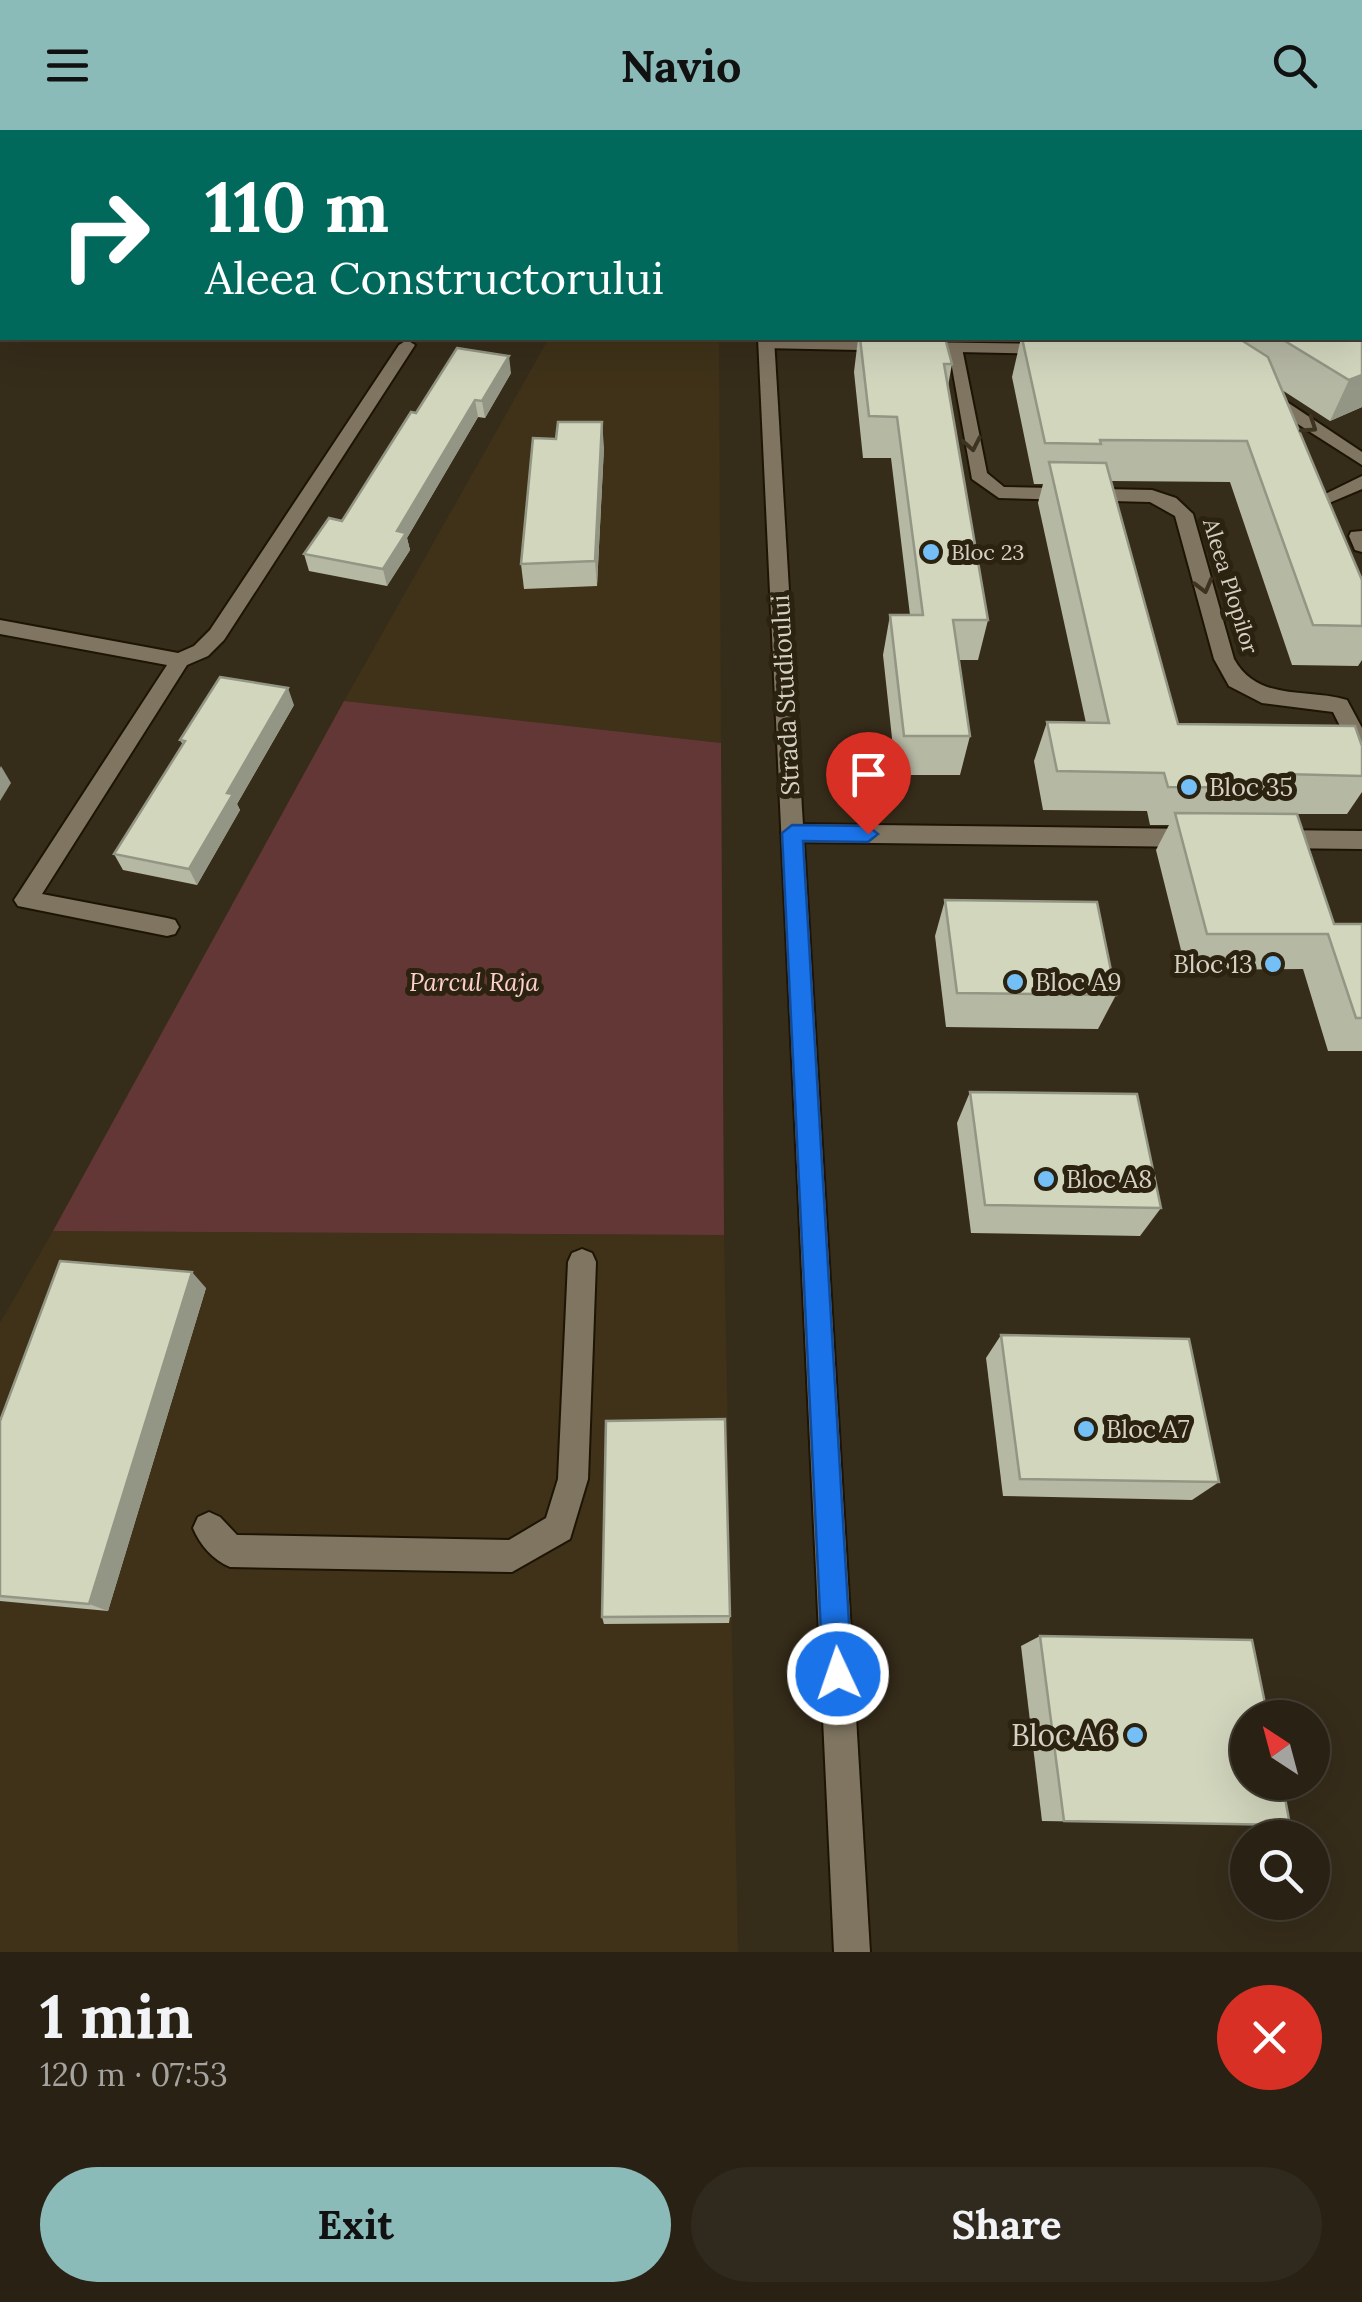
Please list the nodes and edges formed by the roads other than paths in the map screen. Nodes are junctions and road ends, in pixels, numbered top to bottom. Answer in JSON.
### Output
{"nodes":[{"id":1,"x":766,"y":342,"type":"edge"},
{"id":2,"x":407,"y":345,"type":"dead end"},
{"id":3,"x":954,"y":348,"type":"junction"},
{"id":4,"x":1068,"y":350,"type":"edge"},
{"id":5,"x":1246,"y":382,"type":"edge"},
{"id":6,"x":1362,"y":460,"type":"edge"},
{"id":7,"x":1362,"y":482,"type":"edge"},
{"id":8,"x":1322,"y":500,"type":"edge"},
{"id":9,"x":0,"y":628,"type":"edge"},
{"id":10,"x":180,"y":660,"type":"junction"},
{"id":11,"x":1362,"y":702,"type":"edge"},
{"id":12,"x":1340,"y":706,"type":"junction"},
{"id":13,"x":1362,"y":750,"type":"edge"},
{"id":14,"x":792,"y":833,"type":"junction"},
{"id":15,"x":1362,"y":840,"type":"edge"},
{"id":16,"x":167,"y":927,"type":"dead end"},
{"id":17,"x":582,"y":1262,"type":"dead end"},
{"id":18,"x":209,"y":1528,"type":"dead end"},
{"id":19,"x":852,"y":1952,"type":"edge"}],
"edges":[{"from":1,"to":3,"type":"street"},
{"from":1,"to":14,"type":"street","name":"Strada Studioului"},
{"from":2,"to":10,"type":"street"},
{"from":3,"to":4,"type":"street"},
{"from":3,"to":12,"type":"street","name":"Aleea Plopilor","one_way":true},
{"from":5,"to":6,"type":"street","one_way":true},
{"from":7,"to":8,"type":"street"},
{"from":9,"to":10,"type":"street"},
{"from":10,"to":16,"type":"street"},
{"from":11,"to":12,"type":"street"},
{"from":12,"to":13,"type":"street"},
{"from":14,"to":15,"type":"street"},
{"from":14,"to":19,"type":"street","name":"Strada Studioului"},
{"from":17,"to":18,"type":"street"}]}
